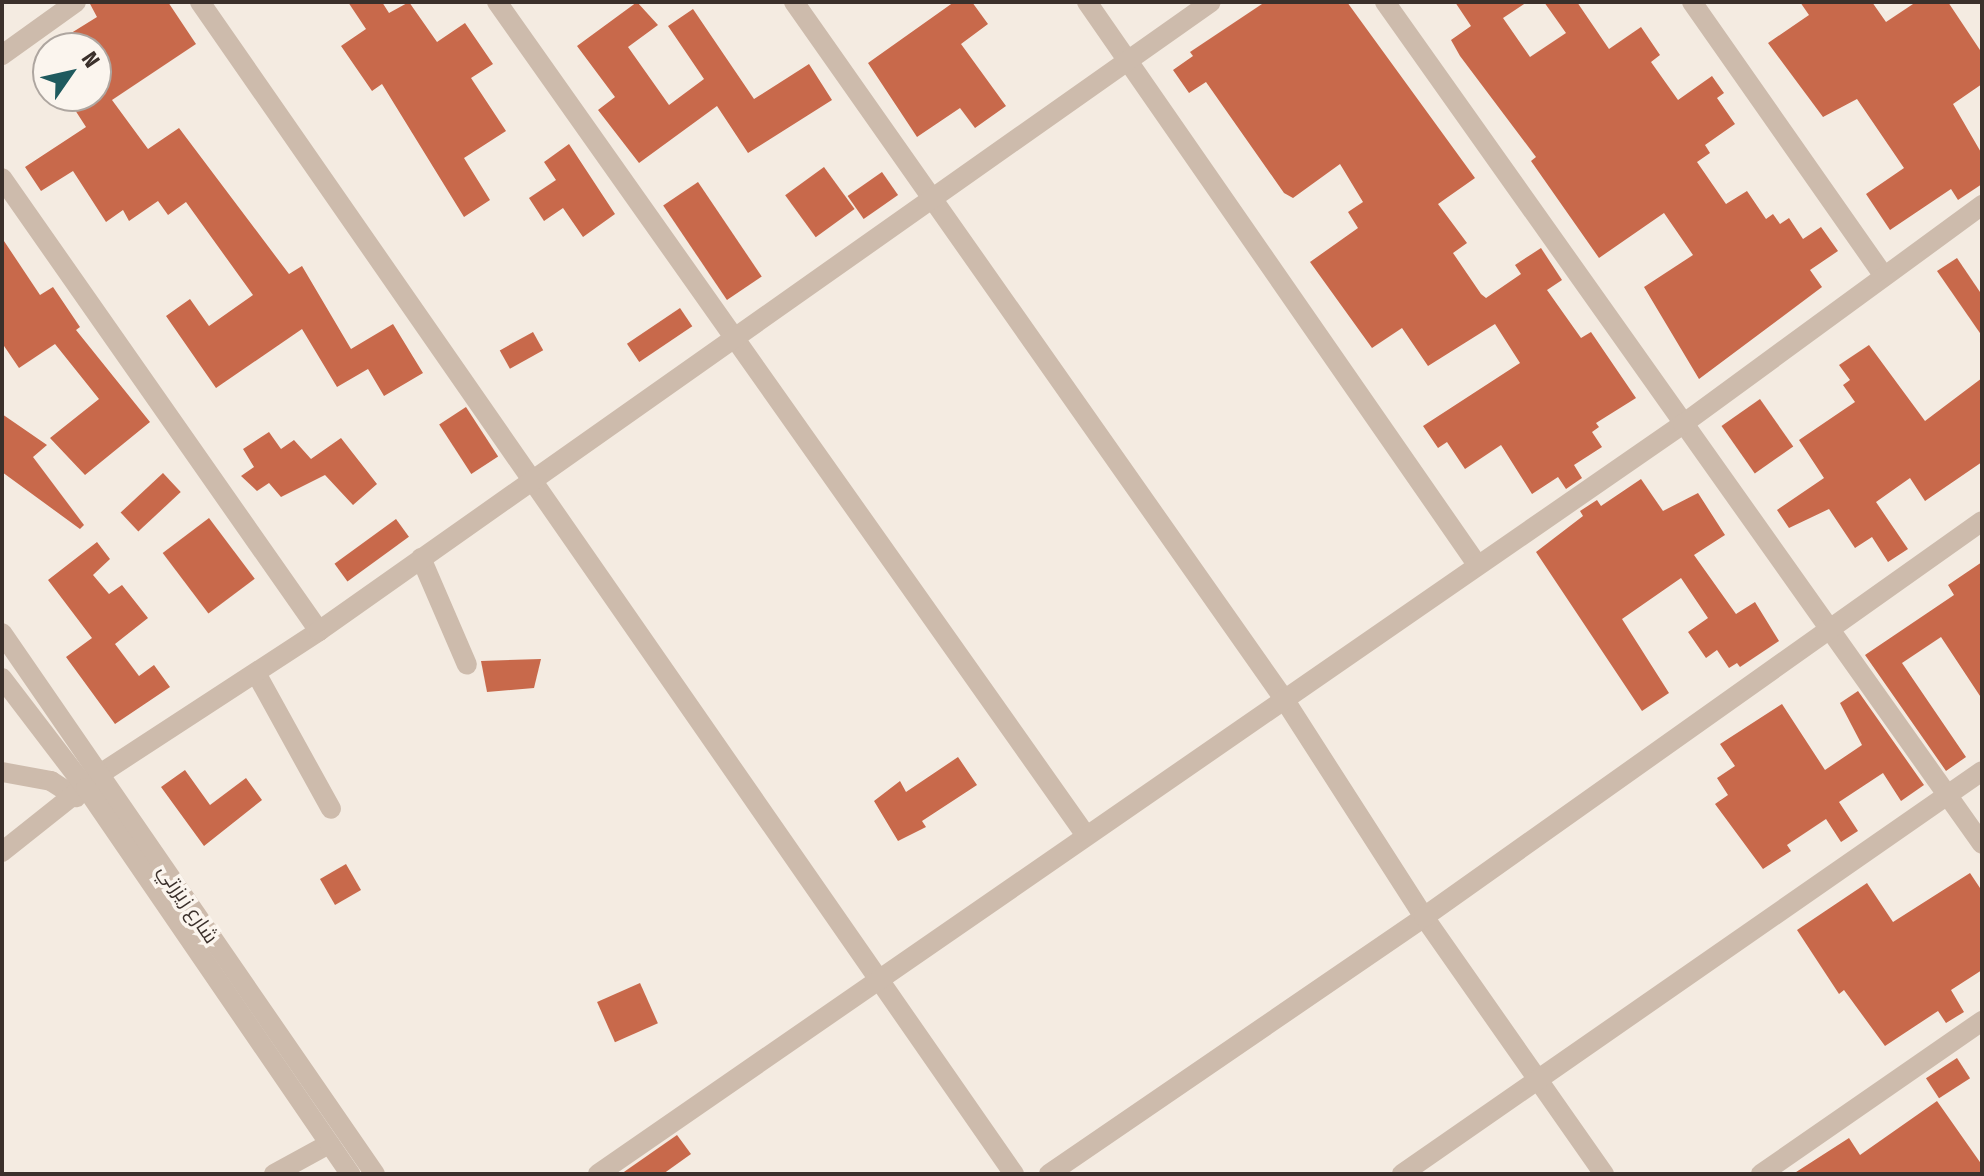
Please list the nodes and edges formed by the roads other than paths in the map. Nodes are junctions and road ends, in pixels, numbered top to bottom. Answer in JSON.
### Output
{"nodes":[{"id":1,"x":76,"y":2,"type":"edge"},
{"id":2,"x":200,"y":2,"type":"edge"},
{"id":3,"x":497,"y":2,"type":"edge"},
{"id":4,"x":794,"y":2,"type":"edge"},
{"id":5,"x":1087,"y":2,"type":"edge"},
{"id":6,"x":1211,"y":2,"type":"edge"},
{"id":7,"x":1385,"y":2,"type":"edge"},
{"id":8,"x":1692,"y":2,"type":"edge"},
{"id":9,"x":2,"y":55,"type":"edge"},
{"id":10,"x":1128,"y":61,"type":"junction"},
{"id":11,"x":2,"y":178,"type":"edge"},
{"id":12,"x":931,"y":197,"type":"junction"},
{"id":13,"x":1982,"y":205,"type":"edge"},
{"id":14,"x":1883,"y":275,"type":"junction"},
{"id":15,"x":735,"y":336,"type":"junction"},
{"id":16,"x":1683,"y":424,"type":"junction"},
{"id":17,"x":532,"y":478,"type":"junction"},
{"id":18,"x":1982,"y":521,"type":"edge"},
{"id":19,"x":421,"y":558,"type":"junction"},
{"id":20,"x":1476,"y":563,"type":"junction"},
{"id":21,"x":1830,"y":627,"type":"junction"},
{"id":22,"x":319,"y":631,"type":"junction"},
{"id":23,"x":2,"y":633,"type":"edge"},
{"id":24,"x":467,"y":665,"type":"dead end"},
{"id":25,"x":256,"y":673,"type":"junction"},
{"id":26,"x":2,"y":678,"type":"edge"},
{"id":27,"x":1284,"y":699,"type":"junction"},
{"id":28,"x":1982,"y":771,"type":"edge"},
{"id":29,"x":2,"y":772,"type":"edge"},
{"id":30,"x":87,"y":787,"type":"junction"},
{"id":31,"x":1948,"y":794,"type":"junction"},
{"id":32,"x":331,"y":809,"type":"dead end"},
{"id":33,"x":1085,"y":834,"type":"junction"},
{"id":34,"x":1982,"y":844,"type":"edge"},
{"id":35,"x":2,"y":852,"type":"edge"},
{"id":36,"x":1424,"y":917,"type":"junction"},
{"id":37,"x":877,"y":979,"type":"junction"},
{"id":38,"x":1982,"y":1021,"type":"edge"},
{"id":39,"x":1537,"y":1079,"type":"junction"},
{"id":40,"x":329,"y":1144,"type":"junction"},
{"id":41,"x":274,"y":1174,"type":"edge"},
{"id":42,"x":350,"y":1174,"type":"edge"},
{"id":43,"x":375,"y":1174,"type":"edge"},
{"id":44,"x":598,"y":1174,"type":"edge"},
{"id":45,"x":1014,"y":1174,"type":"edge"},
{"id":46,"x":1049,"y":1174,"type":"edge"},
{"id":47,"x":1402,"y":1174,"type":"edge"},
{"id":48,"x":1604,"y":1174,"type":"edge"},
{"id":49,"x":1761,"y":1174,"type":"edge"}],
"edges":[{"from":1,"to":9,"type":"street"},
{"from":2,"to":17,"type":"street"},
{"from":3,"to":15,"type":"street"},
{"from":4,"to":12,"type":"street"},
{"from":5,"to":10,"type":"street"},
{"from":6,"to":10,"type":"street"},
{"from":7,"to":16,"type":"street"},
{"from":8,"to":14,"type":"street"},
{"from":10,"to":12,"type":"street"},
{"from":10,"to":20,"type":"street"},
{"from":11,"to":22,"type":"street"},
{"from":12,"to":15,"type":"street"},
{"from":12,"to":27,"type":"street"},
{"from":13,"to":14,"type":"street"},
{"from":14,"to":16,"type":"street"},
{"from":15,"to":17,"type":"street"},
{"from":15,"to":33,"type":"street"},
{"from":16,"to":20,"type":"street"},
{"from":16,"to":21,"type":"street"},
{"from":17,"to":19,"type":"street"},
{"from":17,"to":37,"type":"street"},
{"from":18,"to":21,"type":"street"},
{"from":19,"to":22,"type":"street"},
{"from":19,"to":24,"type":"street"},
{"from":20,"to":27,"type":"street"},
{"from":21,"to":31,"type":"street"},
{"from":21,"to":36,"type":"street"},
{"from":22,"to":25,"type":"street"},
{"from":23,"to":30,"type":"street","name":"شارع زيزرتي"},
{"from":25,"to":30,"type":"street"},
{"from":25,"to":32,"type":"street"},
{"from":26,"to":30,"type":"street","name":"شارع زيزرتي"},
{"from":27,"to":33,"type":"street"},
{"from":27,"to":36,"type":"street"},
{"from":28,"to":31,"type":"street"},
{"from":29,"to":30,"type":"street"},
{"from":30,"to":35,"type":"street"},
{"from":30,"to":40,"type":"street","name":"شارع زيزرتي"},
{"from":30,"to":43,"type":"street","name":"شارع زيزرتي"},
{"from":31,"to":34,"type":"street"},
{"from":31,"to":39,"type":"street"},
{"from":33,"to":37,"type":"street"},
{"from":36,"to":39,"type":"street"},
{"from":36,"to":46,"type":"street"},
{"from":37,"to":44,"type":"street"},
{"from":37,"to":45,"type":"street"},
{"from":38,"to":49,"type":"street"},
{"from":39,"to":47,"type":"street"},
{"from":39,"to":48,"type":"street"},
{"from":40,"to":41,"type":"street"},
{"from":40,"to":42,"type":"street","name":"شارع زيزرتي"}]}
